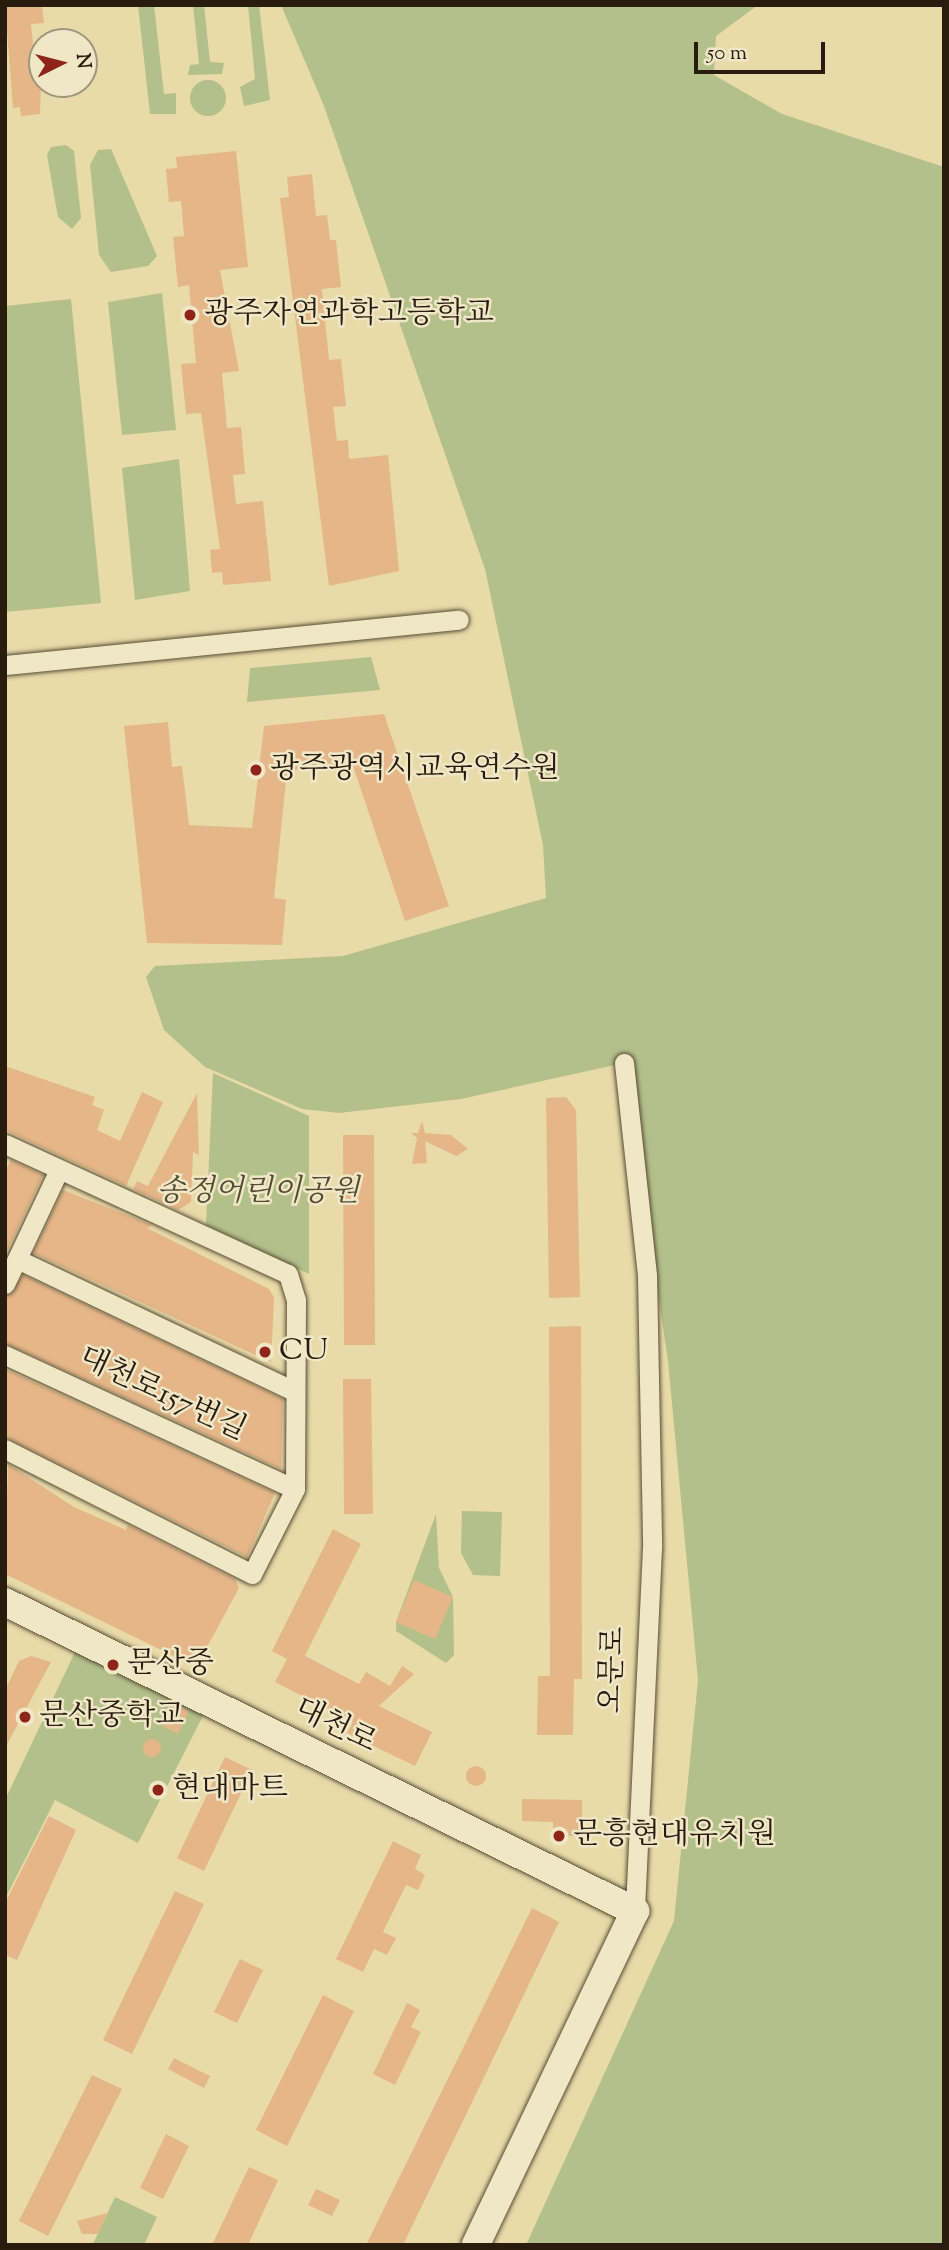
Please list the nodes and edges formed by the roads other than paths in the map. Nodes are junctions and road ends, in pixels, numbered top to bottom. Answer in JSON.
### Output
{"nodes":[{"id":1,"x":458,"y":620,"type":"dead end"},
{"id":2,"x":5,"y":666,"type":"edge"},
{"id":3,"x":624,"y":1063,"type":"dead end"},
{"id":4,"x":5,"y":1144,"type":"edge"},
{"id":5,"x":59,"y":1170,"type":"junction"},
{"id":6,"x":17,"y":1259,"type":"junction"},
{"id":7,"x":5,"y":1284,"type":"edge"},
{"id":8,"x":5,"y":1355,"type":"edge"},
{"id":9,"x":294,"y":1391,"type":"junction"},
{"id":10,"x":5,"y":1449,"type":"edge"},
{"id":11,"x":295,"y":1489,"type":"junction"},
{"id":12,"x":5,"y":1602,"type":"edge"},
{"id":13,"x":635,"y":1911,"type":"junction"},
{"id":14,"x":476,"y":2245,"type":"edge"}],
"edges":[{"from":1,"to":2,"type":"street"},
{"from":3,"to":13,"type":"street","name":"오문로"},
{"from":4,"to":5,"type":"street","name":"대천로157번길"},
{"from":5,"to":6,"type":"street"},
{"from":5,"to":9,"type":"street","name":"대천로157번길"},
{"from":6,"to":7,"type":"street"},
{"from":6,"to":9,"type":"street","name":"대천로157번길"},
{"from":8,"to":11,"type":"street","name":"대천로157번길"},
{"from":9,"to":11,"type":"street","name":"대천로157번길"},
{"from":10,"to":11,"type":"street","name":"대천로157번길"},
{"from":12,"to":13,"type":"street","name":"대천로"},
{"from":13,"to":14,"type":"street","name":"오문로"}]}
